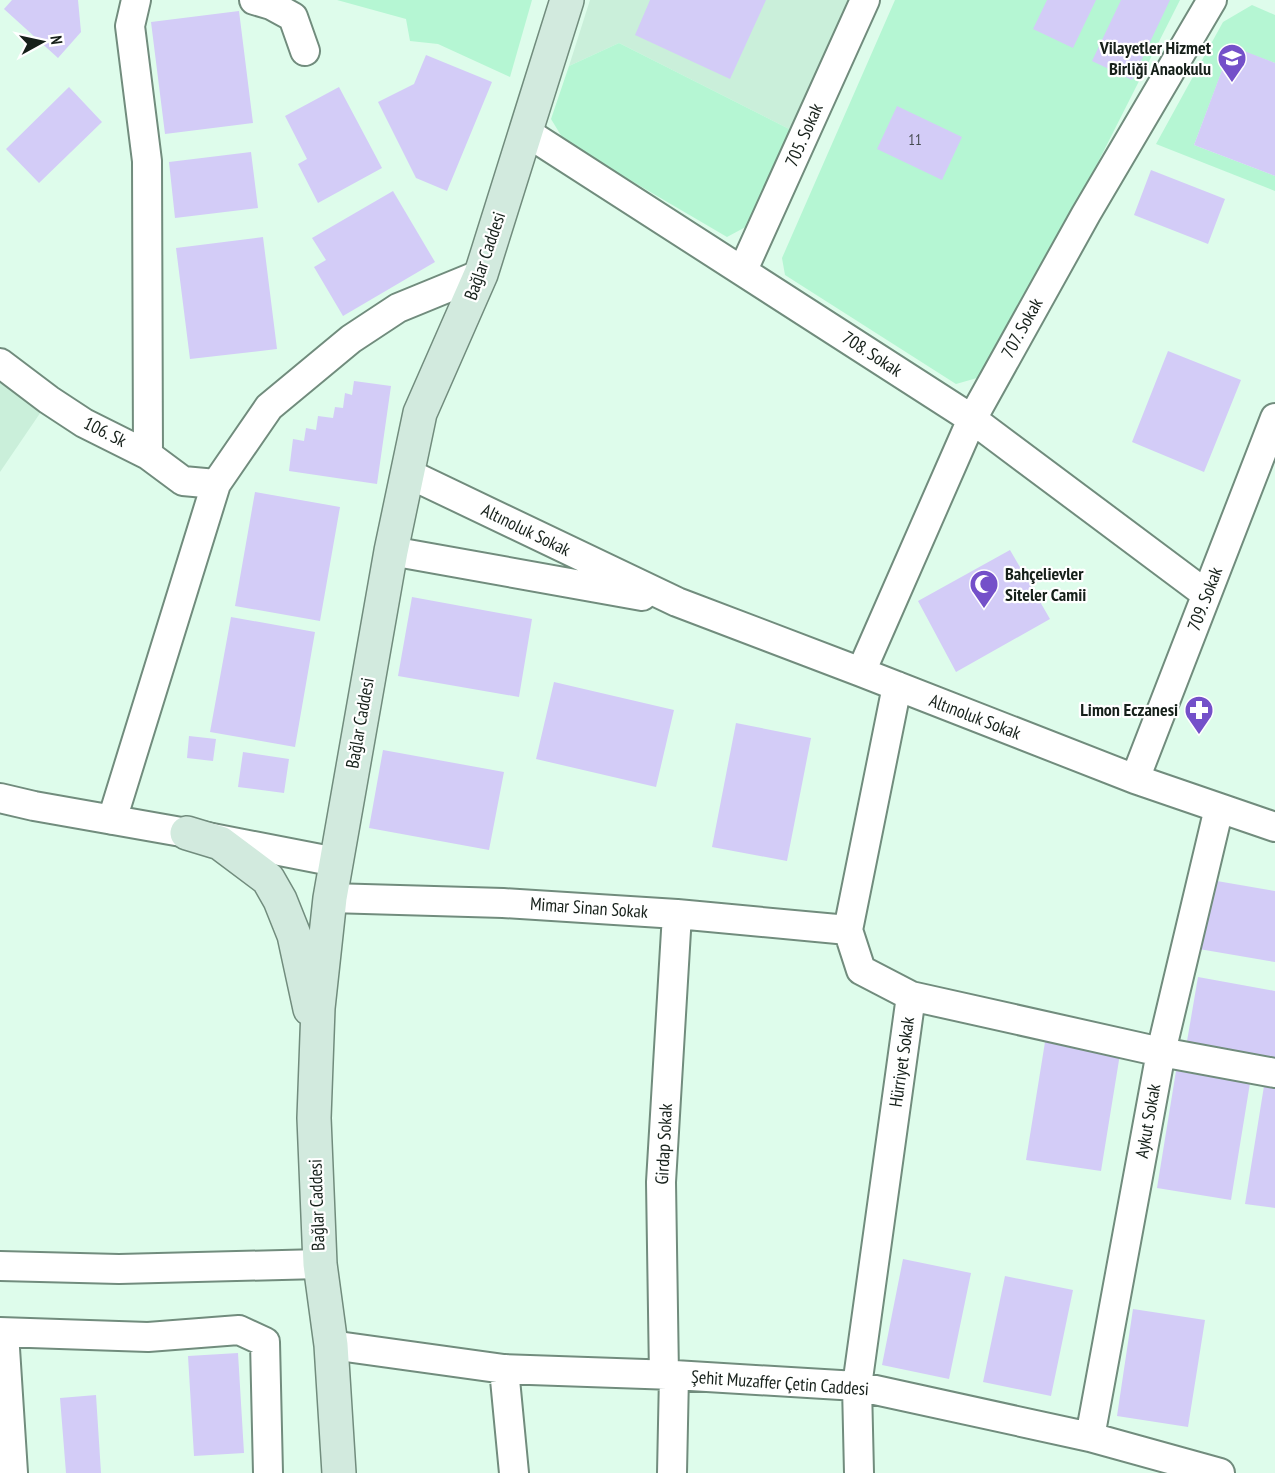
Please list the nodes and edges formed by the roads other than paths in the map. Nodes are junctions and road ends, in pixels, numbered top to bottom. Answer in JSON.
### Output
{"nodes":[{"id":1,"x":136,"y":0,"type":"edge"},
{"id":2,"x":254,"y":0,"type":"edge"},
{"id":3,"x":567,"y":0,"type":"edge"},
{"id":4,"x":866,"y":0,"type":"edge"},
{"id":5,"x":1212,"y":0,"type":"edge"},
{"id":6,"x":305,"y":51,"type":"dead end"},
{"id":7,"x":526,"y":132,"type":"junction"},
{"id":8,"x":743,"y":270,"type":"junction"},
{"id":9,"x":481,"y":274,"type":"junction"},
{"id":10,"x":0,"y":363,"type":"edge"},
{"id":11,"x":1275,"y":418,"type":"edge"},
{"id":12,"x":972,"y":419,"type":"junction"},
{"id":13,"x":148,"y":455,"type":"junction"},
{"id":14,"x":407,"y":473,"type":"junction"},
{"id":15,"x":216,"y":484,"type":"junction"},
{"id":16,"x":391,"y":551,"type":"junction"},
{"id":17,"x":1206,"y":594,"type":"junction"},
{"id":18,"x":677,"y":602,"type":"junction"},
{"id":19,"x":861,"y":672,"type":"junction"},
{"id":20,"x":897,"y":686,"type":"junction"},
{"id":21,"x":1135,"y":779,"type":"junction"},
{"id":22,"x":0,"y":798,"type":"edge"},
{"id":23,"x":1219,"y":808,"type":"junction"},
{"id":24,"x":112,"y":820,"type":"junction"},
{"id":25,"x":1275,"y":827,"type":"edge"},
{"id":26,"x":187,"y":833,"type":"junction"},
{"id":27,"x":336,"y":862,"type":"junction"},
{"id":28,"x":330,"y":898,"type":"junction"},
{"id":29,"x":677,"y":914,"type":"junction"},
{"id":30,"x":848,"y":930,"type":"junction"},
{"id":31,"x":911,"y":996,"type":"junction"},
{"id":32,"x":317,"y":1040,"type":"junction"},
{"id":33,"x":1161,"y":1052,"type":"junction"},
{"id":34,"x":1275,"y":1073,"type":"edge"},
{"id":35,"x":320,"y":1264,"type":"junction"},
{"id":36,"x":0,"y":1266,"type":"edge"},
{"id":37,"x":2,"y":1333,"type":"edge"},
{"id":38,"x":331,"y":1345,"type":"junction"},
{"id":39,"x":504,"y":1369,"type":"junction"},
{"id":40,"x":669,"y":1375,"type":"junction"},
{"id":41,"x":857,"y":1386,"type":"junction"},
{"id":42,"x":1090,"y":1437,"type":"junction"},
{"id":43,"x":13,"y":1473,"type":"edge"},
{"id":44,"x":268,"y":1473,"type":"edge"},
{"id":45,"x":339,"y":1473,"type":"edge"},
{"id":46,"x":514,"y":1473,"type":"edge"},
{"id":47,"x":672,"y":1473,"type":"edge"},
{"id":48,"x":859,"y":1473,"type":"edge"},
{"id":49,"x":1220,"y":1473,"type":"edge"}],
"edges":[{"from":1,"to":13,"type":"street"},
{"from":2,"to":6,"type":"street"},
{"from":3,"to":7,"type":"main road","name":"Bağlar Caddesi"},
{"from":4,"to":8,"type":"street","name":"705. Sokak"},
{"from":5,"to":12,"type":"street","name":"707. Sokak"},
{"from":7,"to":8,"type":"street","name":"708. Sokak"},
{"from":7,"to":9,"type":"main road","name":"Bağlar Caddesi"},
{"from":8,"to":12,"type":"street","name":"708. Sokak"},
{"from":9,"to":14,"type":"main road","name":"Bağlar Caddesi"},
{"from":9,"to":15,"type":"street"},
{"from":10,"to":13,"type":"street","name":"106. Sk"},
{"from":11,"to":17,"type":"street","name":"709. Sokak"},
{"from":12,"to":17,"type":"street","name":"708. Sokak"},
{"from":12,"to":19,"type":"street","name":"707. Sokak"},
{"from":13,"to":15,"type":"street","name":"106. Sk"},
{"from":14,"to":16,"type":"main road","name":"Bağlar Caddesi"},
{"from":14,"to":18,"type":"street","name":"Altınoluk Sokak"},
{"from":15,"to":24,"type":"street"},
{"from":16,"to":18,"type":"street","name":"Altınoluk Sokak"},
{"from":16,"to":27,"type":"main road","name":"Bağlar Caddesi"},
{"from":17,"to":21,"type":"street","name":"709. Sokak"},
{"from":18,"to":19,"type":"street","name":"Altınoluk Sokak"},
{"from":19,"to":20,"type":"street","name":"Altınoluk Sokak"},
{"from":20,"to":21,"type":"street","name":"Altınoluk Sokak"},
{"from":20,"to":30,"type":"street","name":"Hürriyet Sokak"},
{"from":21,"to":23,"type":"street","name":"Altınoluk Sokak"},
{"from":22,"to":24,"type":"street"},
{"from":23,"to":25,"type":"street","name":"Altınoluk Sokak"},
{"from":23,"to":33,"type":"street","name":"Aykut Sokak"},
{"from":24,"to":26,"type":"street"},
{"from":26,"to":27,"type":"street"},
{"from":26,"to":32,"type":"main road"},
{"from":27,"to":28,"type":"main road","name":"Bağlar Caddesi"},
{"from":28,"to":29,"type":"street","name":"Mimar Sinan Sokak"},
{"from":28,"to":32,"type":"main road","name":"Bağlar Caddesi"},
{"from":29,"to":30,"type":"street","name":"Mimar Sinan Sokak"},
{"from":29,"to":40,"type":"street","name":"Girdap Sokak"},
{"from":30,"to":31,"type":"street","name":"Hürriyet Sokak"},
{"from":31,"to":33,"type":"street"},
{"from":31,"to":41,"type":"street","name":"Hürriyet Sokak"},
{"from":32,"to":35,"type":"main road","name":"Bağlar Caddesi"},
{"from":33,"to":34,"type":"street"},
{"from":33,"to":42,"type":"street","name":"Aykut Sokak"},
{"from":35,"to":36,"type":"street"},
{"from":35,"to":38,"type":"main road","name":"Bağlar Caddesi"},
{"from":37,"to":43,"type":"street"},
{"from":37,"to":44,"type":"street"},
{"from":38,"to":39,"type":"street","name":"Şehit Muzaffer Çetin Caddesi"},
{"from":38,"to":45,"type":"main road","name":"Bağlar Caddesi"},
{"from":39,"to":40,"type":"street","name":"Şehit Muzaffer Çetin Caddesi"},
{"from":39,"to":46,"type":"street"},
{"from":40,"to":41,"type":"street","name":"Şehit Muzaffer Çetin Caddesi"},
{"from":40,"to":47,"type":"street","name":"Girdap Sokak"},
{"from":41,"to":42,"type":"street","name":"Şehit Muzaffer Çetin Caddesi"},
{"from":41,"to":48,"type":"street","name":"Hürriyet Sokak"},
{"from":42,"to":49,"type":"street","name":"Şehit Muzaffer Çetin Caddesi"}]}
